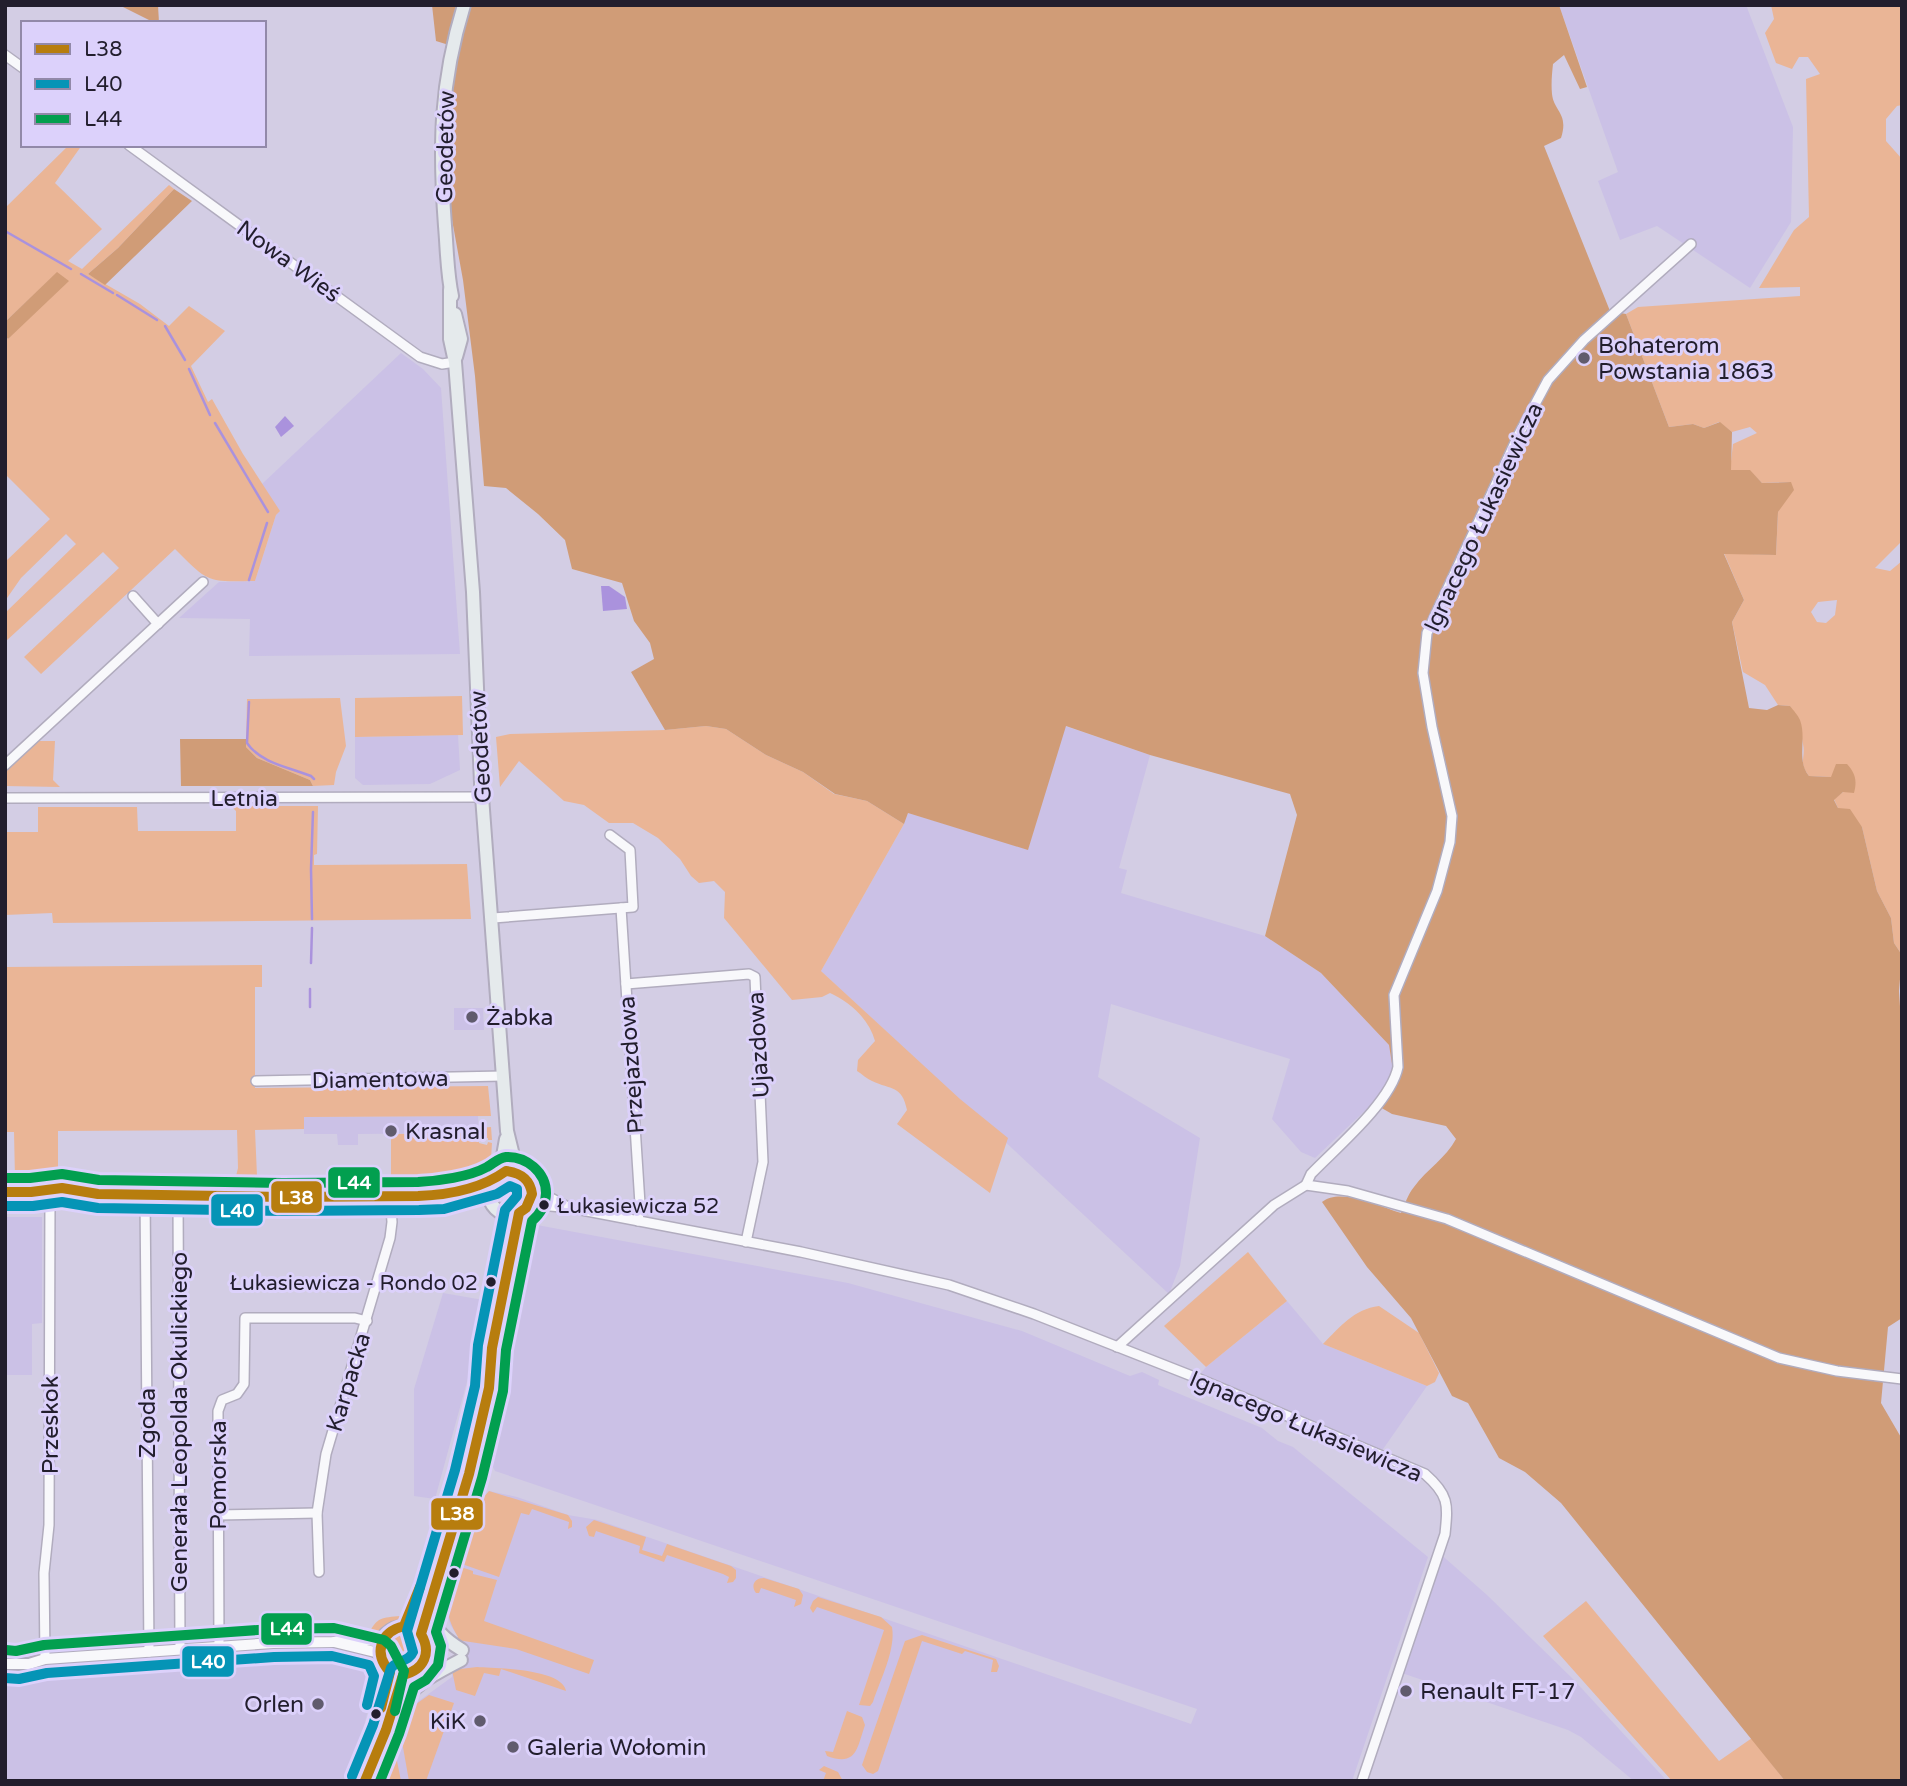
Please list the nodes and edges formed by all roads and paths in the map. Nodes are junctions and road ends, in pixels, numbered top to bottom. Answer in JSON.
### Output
{"nodes":[{"id":1,"x":464,"y":5,"type":"edge"},
{"id":2,"x":5,"y":55,"type":"edge"},
{"id":3,"x":21,"y":67,"type":"edge"},
{"id":4,"x":132,"y":147,"type":"edge"},
{"id":5,"x":1691,"y":244,"type":"dead end"},
{"id":6,"x":455,"y":362,"type":"junction"},
{"id":7,"x":203,"y":582,"type":"dead end"},
{"id":8,"x":133,"y":596,"type":"dead end"},
{"id":9,"x":158,"y":624,"type":"junction"},
{"id":10,"x":5,"y":765,"type":"edge"},
{"id":11,"x":483,"y":797,"type":"junction"},
{"id":12,"x":5,"y":798,"type":"edge"},
{"id":13,"x":610,"y":835,"type":"dead end"},
{"id":14,"x":621,"y":908,"type":"junction"},
{"id":15,"x":493,"y":918,"type":"junction"},
{"id":16,"x":625,"y":984,"type":"junction"},
{"id":17,"x":503,"y":1076,"type":"junction"},
{"id":18,"x":256,"y":1081,"type":"dead end"},
{"id":19,"x":507,"y":1131,"type":"junction"},
{"id":20,"x":517,"y":1171,"type":"junction"},
{"id":21,"x":496,"y":1177,"type":"junction"},
{"id":22,"x":1306,"y":1185,"type":"junction"},
{"id":23,"x":532,"y":1188,"type":"junction"},
{"id":24,"x":5,"y":1192,"type":"edge"},
{"id":25,"x":50,"y":1193,"type":"junction"},
{"id":26,"x":145,"y":1195,"type":"junction"},
{"id":27,"x":178,"y":1195,"type":"junction"},
{"id":28,"x":390,"y":1195,"type":"junction"},
{"id":29,"x":440,"y":1195,"type":"junction"},
{"id":30,"x":489,"y":1198,"type":"junction"},
{"id":31,"x":530,"y":1204,"type":"junction"},
{"id":32,"x":571,"y":1208,"type":"junction"},
{"id":33,"x":519,"y":1213,"type":"junction"},
{"id":34,"x":505,"y":1214,"type":"junction"},
{"id":35,"x":638,"y":1221,"type":"junction"},
{"id":36,"x":746,"y":1242,"type":"junction"},
{"id":37,"x":508,"y":1259,"type":"junction"},
{"id":38,"x":367,"y":1321,"type":"junction"},
{"id":39,"x":1117,"y":1347,"type":"junction"},
{"id":40,"x":492,"y":1348,"type":"junction"},
{"id":41,"x":1902,"y":1379,"type":"edge"},
{"id":42,"x":317,"y":1513,"type":"junction"},
{"id":43,"x":218,"y":1515,"type":"junction"},
{"id":44,"x":319,"y":1572,"type":"dead end"},
{"id":45,"x":429,"y":1610,"type":"junction"},
{"id":46,"x":404,"y":1626,"type":"junction"},
{"id":47,"x":421,"y":1634,"type":"junction"},
{"id":48,"x":219,"y":1647,"type":"junction"},
{"id":49,"x":380,"y":1647,"type":"junction"},
{"id":50,"x":180,"y":1649,"type":"junction"},
{"id":51,"x":149,"y":1651,"type":"junction"},
{"id":52,"x":45,"y":1660,"type":"junction"},
{"id":53,"x":5,"y":1662,"type":"edge"},
{"id":54,"x":396,"y":1674,"type":"junction"},
{"id":55,"x":386,"y":1730,"type":"junction"},
{"id":56,"x":363,"y":1781,"type":"edge"},
{"id":57,"x":1362,"y":1781,"type":"edge"}],
"edges":[{"from":1,"to":6,"type":"main road","name":"Geodetów"},
{"from":2,"to":3,"type":"street"},
{"from":4,"to":6,"type":"street","name":"Nowa Wieś"},
{"from":5,"to":22,"type":"street","name":"Ignacego Łukasiewicza"},
{"from":6,"to":11,"type":"main road","name":"Geodetów"},
{"from":7,"to":9,"type":"street"},
{"from":8,"to":9,"type":"street"},
{"from":9,"to":10,"type":"street"},
{"from":11,"to":12,"type":"street","name":"Letnia"},
{"from":11,"to":15,"type":"main road","name":"Geodetów"},
{"from":13,"to":14,"type":"street"},
{"from":14,"to":15,"type":"street"},
{"from":14,"to":16,"type":"street","name":"Przejazdowa"},
{"from":15,"to":17,"type":"main road","name":"Geodetów"},
{"from":16,"to":35,"type":"street","name":"Przejazdowa"},
{"from":16,"to":36,"type":"street","name":"Ujazdowa"},
{"from":17,"to":18,"type":"street","name":"Diamentowa"},
{"from":17,"to":19,"type":"main road","name":"Geodetów"},
{"from":19,"to":20,"type":"main road","name":"Geodetów"},
{"from":19,"to":21,"type":"main road","name":"Geodetów"},
{"from":20,"to":21,"type":"main road"},
{"from":20,"to":23,"type":"main road"},
{"from":21,"to":29,"type":"street"},
{"from":21,"to":30,"type":"main road"},
{"from":22,"to":39,"type":"street","name":"Ignacego Łukasiewicza"},
{"from":22,"to":41,"type":"street"},
{"from":23,"to":31,"type":"main road"},
{"from":23,"to":32,"type":"street","name":"Ignacego Łukasiewicza"},
{"from":24,"to":25,"type":"street"},
{"from":25,"to":26,"type":"street"},
{"from":25,"to":52,"type":"street","name":"Przeskok"},
{"from":26,"to":27,"type":"street"},
{"from":26,"to":51,"type":"street","name":"Zgoda"},
{"from":27,"to":28,"type":"street"},
{"from":27,"to":50,"type":"street","name":"Generała Leopolda Okulickiego"},
{"from":28,"to":29,"type":"street"},
{"from":28,"to":38,"type":"street","name":"Karpacka"},
{"from":29,"to":30,"type":"street"},
{"from":30,"to":34,"type":"main road"},
{"from":31,"to":32,"type":"street","name":"Ignacego Łukasiewicza"},
{"from":31,"to":33,"type":"main road"},
{"from":32,"to":35,"type":"street","name":"Ignacego Łukasiewicza"},
{"from":33,"to":34,"type":"main road"},
{"from":33,"to":37,"type":"main road"},
{"from":34,"to":37,"type":"main road"},
{"from":35,"to":36,"type":"street","name":"Ignacego Łukasiewicza"},
{"from":36,"to":39,"type":"street","name":"Ignacego Łukasiewicza"},
{"from":37,"to":40,"type":"main road"},
{"from":38,"to":42,"type":"street","name":"Karpacka"},
{"from":38,"to":43,"type":"street","name":"Pomorska"},
{"from":39,"to":57,"type":"street","name":"Ignacego Łukasiewicza"},
{"from":40,"to":45,"type":"main road"},
{"from":40,"to":46,"type":"main road"},
{"from":42,"to":43,"type":"street"},
{"from":42,"to":44,"type":"street","name":"Karpacka"},
{"from":43,"to":48,"type":"street","name":"Pomorska"},
{"from":45,"to":47,"type":"main road"},
{"from":45,"to":55,"type":"main road"},
{"from":46,"to":47,"type":"main road"},
{"from":46,"to":49,"type":"main road"},
{"from":47,"to":54,"type":"main road"},
{"from":48,"to":49,"type":"street"},
{"from":48,"to":50,"type":"street"},
{"from":49,"to":54,"type":"main road"},
{"from":50,"to":51,"type":"street"},
{"from":51,"to":52,"type":"street"},
{"from":52,"to":53,"type":"street"},
{"from":54,"to":55,"type":"main road"},
{"from":54,"to":56,"type":"main road"},
{"from":55,"to":56,"type":"main road"}]}
